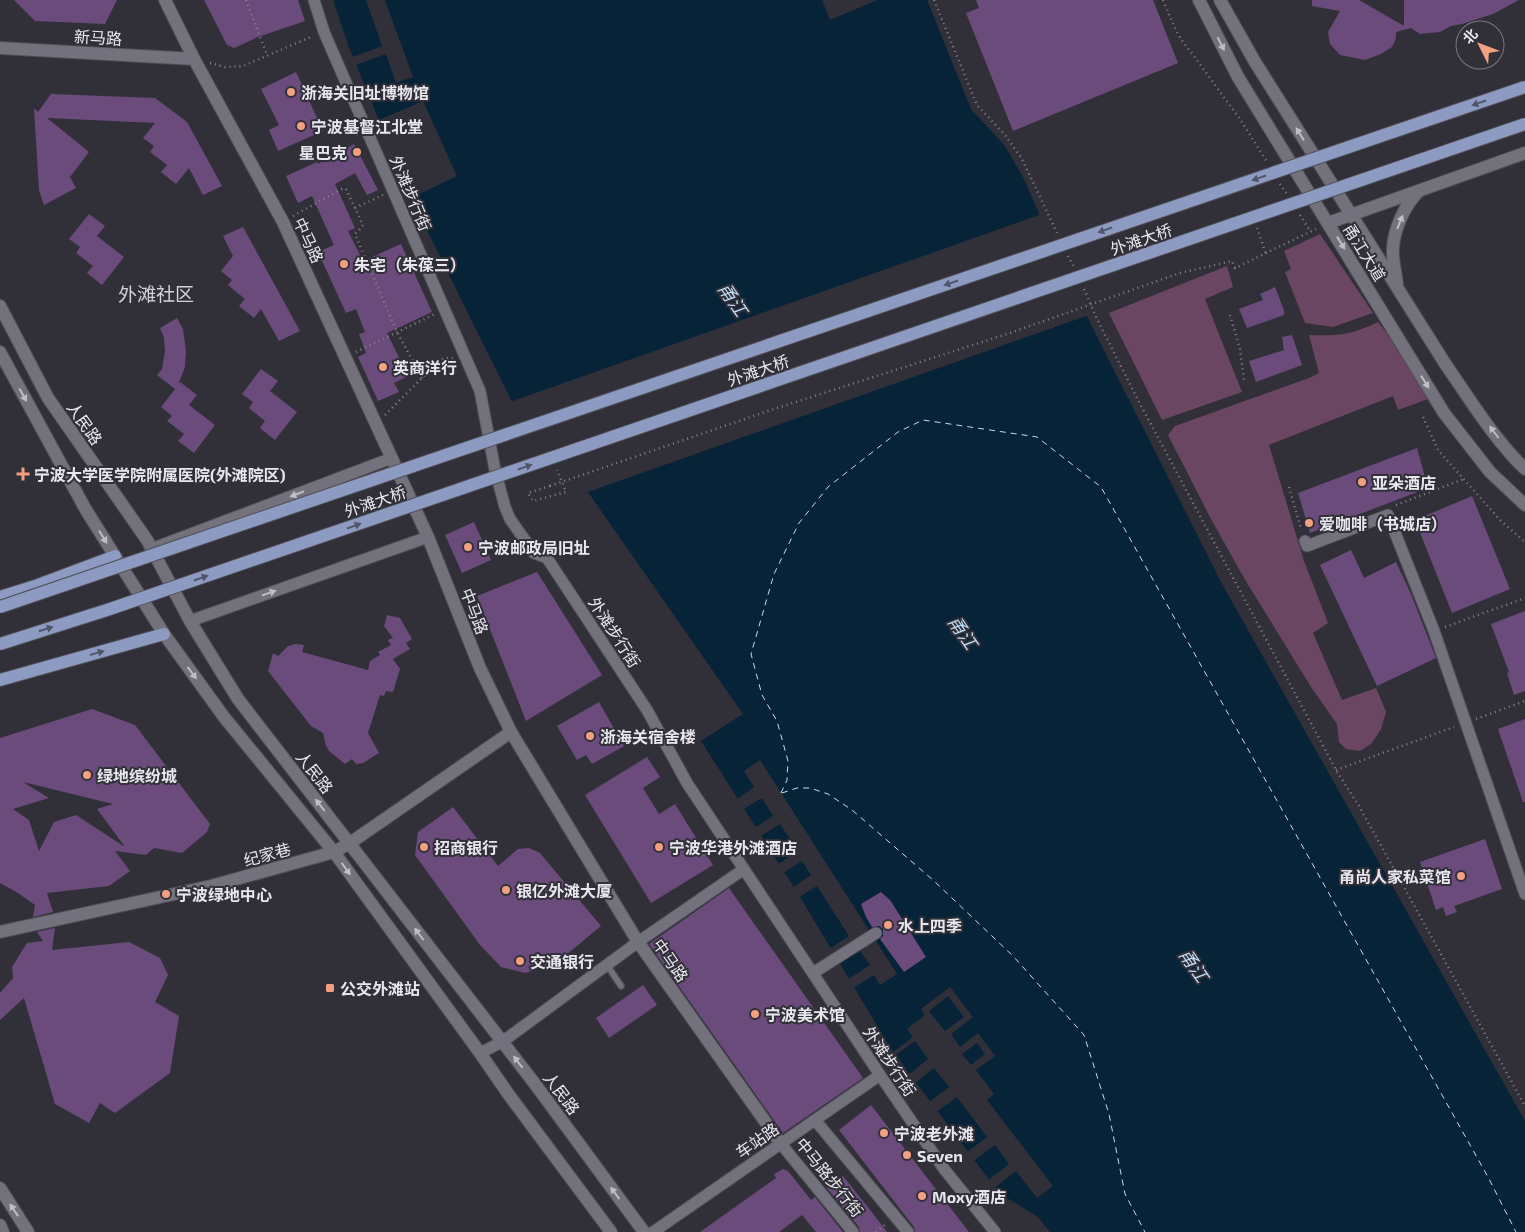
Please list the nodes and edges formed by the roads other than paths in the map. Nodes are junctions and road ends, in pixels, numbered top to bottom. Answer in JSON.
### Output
{"nodes":[{"id":1,"x":166,"y":0,"type":"edge"},
{"id":2,"x":314,"y":0,"type":"edge"},
{"id":3,"x":1199,"y":0,"type":"edge"},
{"id":4,"x":1220,"y":0,"type":"edge"},
{"id":5,"x":0,"y":48,"type":"edge"},
{"id":6,"x":194,"y":59,"type":"junction"},
{"id":7,"x":1525,"y":87,"type":"edge"},
{"id":8,"x":1525,"y":124,"type":"edge"},
{"id":9,"x":1525,"y":153,"type":"edge"},
{"id":10,"x":1420,"y":190,"type":"junction"},
{"id":11,"x":1350,"y":214,"type":"junction"},
{"id":12,"x":1328,"y":223,"type":"junction"},
{"id":13,"x":1397,"y":287,"type":"junction"},
{"id":14,"x":0,"y":306,"type":"edge"},
{"id":15,"x":0,"y":352,"type":"edge"},
{"id":16,"x":392,"y":458,"type":"junction"},
{"id":17,"x":1525,"y":469,"type":"edge"},
{"id":18,"x":1525,"y":506,"type":"edge"},
{"id":19,"x":428,"y":537,"type":"junction"},
{"id":20,"x":1305,"y":541,"type":"dead end"},
{"id":21,"x":151,"y":549,"type":"junction"},
{"id":22,"x":115,"y":556,"type":"junction"},
{"id":23,"x":0,"y":596,"type":"edge"},
{"id":24,"x":0,"y":607,"type":"edge"},
{"id":25,"x":190,"y":621,"type":"junction"},
{"id":26,"x":164,"y":634,"type":"junction"},
{"id":27,"x":0,"y":644,"type":"edge"},
{"id":28,"x":0,"y":680,"type":"edge"},
{"id":29,"x":511,"y":732,"type":"junction"},
{"id":30,"x":350,"y":843,"type":"junction"},
{"id":31,"x":334,"y":852,"type":"junction"},
{"id":32,"x":744,"y":869,"type":"junction"},
{"id":33,"x":1525,"y":894,"type":"edge"},
{"id":34,"x":0,"y":932,"type":"edge"},
{"id":35,"x":876,"y":933,"type":"dead end"},
{"id":36,"x":638,"y":942,"type":"junction"},
{"id":37,"x":607,"y":964,"type":"junction"},
{"id":38,"x":813,"y":973,"type":"junction"},
{"id":39,"x":621,"y":986,"type":"dead end"},
{"id":40,"x":502,"y":1042,"type":"junction"},
{"id":41,"x":480,"y":1053,"type":"junction"},
{"id":42,"x":880,"y":1076,"type":"junction"},
{"id":43,"x":815,"y":1120,"type":"junction"},
{"id":44,"x":781,"y":1144,"type":"junction"},
{"id":45,"x":0,"y":1188,"type":"edge"},
{"id":46,"x":0,"y":1225,"type":"edge"},
{"id":47,"x":4,"y":1232,"type":"edge"},
{"id":48,"x":28,"y":1232,"type":"edge"},
{"id":49,"x":611,"y":1232,"type":"edge"},
{"id":50,"x":644,"y":1232,"type":"edge"},
{"id":51,"x":653,"y":1232,"type":"edge"},
{"id":52,"x":853,"y":1232,"type":"edge"},
{"id":53,"x":908,"y":1232,"type":"edge"},
{"id":54,"x":995,"y":1232,"type":"edge"}],
"edges":[{"from":1,"to":6,"type":"street","name":"中马路"},
{"from":2,"to":32,"type":"street","name":"外滩步行街"},
{"from":3,"to":12,"type":"street","name":"甬江大道","one_way":true},
{"from":11,"to":4,"type":"street","name":"甬江大道","one_way":true},
{"from":5,"to":6,"type":"street","name":"新马路"},
{"from":6,"to":16,"type":"street","name":"中马路"},
{"from":7,"to":24,"type":"main road","name":"外滩大桥","one_way":true,"bridge":true},
{"from":27,"to":8,"type":"main road","name":"外滩大桥","one_way":true,"bridge":true},
{"from":9,"to":10,"type":"street"},
{"from":10,"to":11,"type":"street"},
{"from":13,"to":10,"type":"street","one_way":true},
{"from":11,"to":12,"type":"street"},
{"from":11,"to":13,"type":"street","name":"甬江大道"},
{"from":12,"to":18,"type":"street","name":"甬江大道","one_way":true},
{"from":17,"to":13,"type":"street","name":"甬江大道","one_way":true},
{"from":14,"to":21,"type":"street","name":"人民路"},
{"from":15,"to":22,"type":"street","one_way":true},
{"from":16,"to":19,"type":"street","name":"中马路"},
{"from":16,"to":21,"type":"street","one_way":true},
{"from":25,"to":19,"type":"street","one_way":true},
{"from":19,"to":29,"type":"street","name":"中马路"},
{"from":20,"to":33,"type":"street"},
{"from":21,"to":25,"type":"street","name":"人民路"},
{"from":22,"to":23,"type":"main road"},
{"from":22,"to":26,"type":"street"},
{"from":30,"to":25,"type":"street","name":"人民路","one_way":true},
{"from":28,"to":26,"type":"main road","one_way":true},
{"from":26,"to":31,"type":"street","one_way":true},
{"from":29,"to":30,"type":"street","name":"纪家巷"},
{"from":29,"to":36,"type":"street","name":"中马路"},
{"from":30,"to":31,"type":"street","name":"纪家巷"},
{"from":40,"to":30,"type":"street","name":"人民路","one_way":true},
{"from":31,"to":34,"type":"street","name":"纪家巷"},
{"from":31,"to":41,"type":"street","one_way":true},
{"from":32,"to":36,"type":"street"},
{"from":32,"to":38,"type":"street","name":"外滩步行街"},
{"from":35,"to":38,"type":"street"},
{"from":36,"to":37,"type":"street"},
{"from":36,"to":44,"type":"street","name":"中马路"},
{"from":37,"to":39,"type":"lane"},
{"from":37,"to":40,"type":"street"},
{"from":38,"to":42,"type":"street","name":"外滩步行街"},
{"from":40,"to":41,"type":"street"},
{"from":50,"to":40,"type":"street","name":"人民路","one_way":true},
{"from":41,"to":49,"type":"street"},
{"from":42,"to":43,"type":"street","name":"车站路"},
{"from":42,"to":54,"type":"street","name":"外滩步行街"},
{"from":43,"to":44,"type":"street","name":"车站路"},
{"from":43,"to":53,"type":"street"},
{"from":44,"to":51,"type":"street","name":"车站路"},
{"from":44,"to":52,"type":"street","name":"中马路步行街"},
{"from":48,"to":45,"type":"street","one_way":true},
{"from":46,"to":47,"type":"street"}]}
